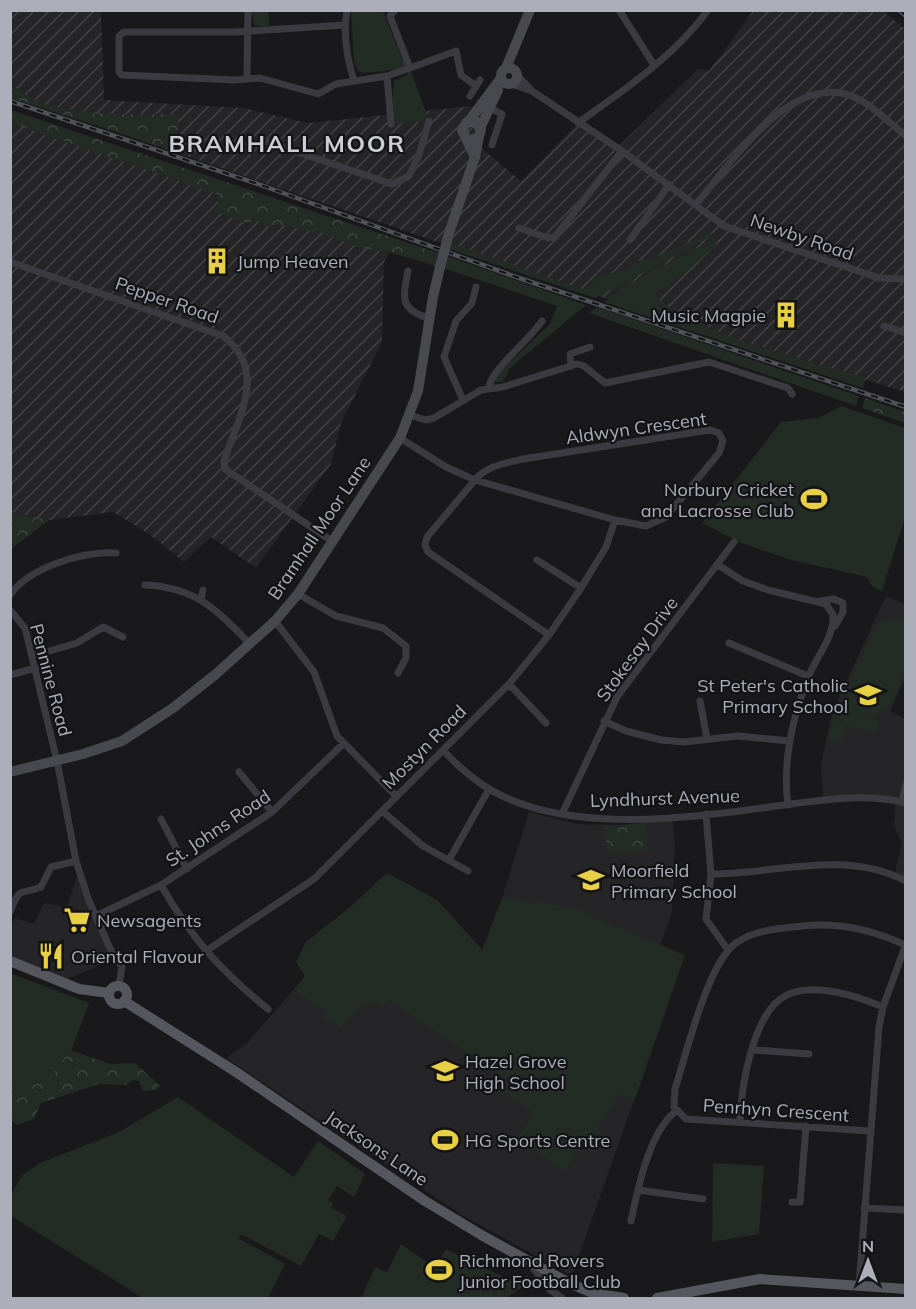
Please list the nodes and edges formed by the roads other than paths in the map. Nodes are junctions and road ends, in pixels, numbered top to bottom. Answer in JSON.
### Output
{"nodes":[{"id":1,"x":248,"y":10,"type":"edge"},
{"id":2,"x":347,"y":10,"type":"edge"},
{"id":3,"x":530,"y":10,"type":"edge"},
{"id":4,"x":619,"y":10,"type":"edge"},
{"id":5,"x":708,"y":10,"type":"edge"},
{"id":6,"x":394,"y":11,"type":"edge"},
{"id":7,"x":345,"y":25,"type":"junction"},
{"id":8,"x":246,"y":29,"type":"junction"},
{"id":9,"x":654,"y":65,"type":"junction"},
{"id":10,"x":410,"y":68,"type":"junction"},
{"id":11,"x":387,"y":76,"type":"junction"},
{"id":12,"x":509,"y":77,"type":"junction"},
{"id":13,"x":247,"y":78,"type":"junction"},
{"id":14,"x":354,"y":81,"type":"junction"},
{"id":15,"x":470,"y":96,"type":"dead end"},
{"id":16,"x":486,"y":107,"type":"junction"},
{"id":17,"x":429,"y":121,"type":"dead end"},
{"id":18,"x":469,"y":122,"type":"junction"},
{"id":19,"x":578,"y":123,"type":"junction"},
{"id":20,"x":391,"y":124,"type":"dead end"},
{"id":21,"x":479,"y":132,"type":"junction"},
{"id":22,"x":906,"y":136,"type":"edge"},
{"id":23,"x":466,"y":139,"type":"junction"},
{"id":24,"x":267,"y":142,"type":"dead end"},
{"id":25,"x":492,"y":145,"type":"dead end"},
{"id":26,"x":622,"y":151,"type":"junction"},
{"id":27,"x":475,"y":157,"type":"junction"},
{"id":28,"x":669,"y":185,"type":"junction"},
{"id":29,"x":696,"y":204,"type":"junction"},
{"id":30,"x":519,"y":228,"type":"dead end"},
{"id":31,"x":630,"y":240,"type":"dead end"},
{"id":32,"x":10,"y":262,"type":"edge"},
{"id":33,"x":408,"y":271,"type":"dead end"},
{"id":34,"x":906,"y":279,"type":"edge"},
{"id":35,"x":476,"y":287,"type":"dead end"},
{"id":36,"x":429,"y":318,"type":"junction"},
{"id":37,"x":542,"y":321,"type":"dead end"},
{"id":38,"x":884,"y":326,"type":"dead end"},
{"id":39,"x":906,"y":333,"type":"edge"},
{"id":40,"x":590,"y":347,"type":"dead end"},
{"id":41,"x":571,"y":366,"type":"junction"},
{"id":42,"x":489,"y":388,"type":"junction"},
{"id":43,"x":792,"y":394,"type":"dead end"},
{"id":44,"x":463,"y":400,"type":"junction"},
{"id":45,"x":409,"y":415,"type":"junction"},
{"id":46,"x":400,"y":438,"type":"junction"},
{"id":47,"x":475,"y":480,"type":"junction"},
{"id":48,"x":615,"y":520,"type":"junction"},
{"id":49,"x":332,"y":542,"type":"junction"},
{"id":50,"x":734,"y":542,"type":"dead end"},
{"id":51,"x":116,"y":553,"type":"dead end"},
{"id":52,"x":537,"y":560,"type":"dead end"},
{"id":53,"x":718,"y":565,"type":"junction"},
{"id":54,"x":145,"y":585,"type":"dead end"},
{"id":55,"x":581,"y":588,"type":"junction"},
{"id":56,"x":203,"y":590,"type":"dead end"},
{"id":57,"x":298,"y":594,"type":"junction"},
{"id":58,"x":10,"y":595,"type":"edge"},
{"id":59,"x":201,"y":599,"type":"junction"},
{"id":60,"x":818,"y":601,"type":"junction"},
{"id":61,"x":10,"y":610,"type":"edge"},
{"id":62,"x":275,"y":621,"type":"junction"},
{"id":63,"x":831,"y":634,"type":"junction"},
{"id":64,"x":549,"y":635,"type":"junction"},
{"id":65,"x":123,"y":637,"type":"dead end"},
{"id":66,"x":249,"y":643,"type":"junction"},
{"id":67,"x":729,"y":643,"type":"dead end"},
{"id":68,"x":32,"y":656,"type":"junction"},
{"id":69,"x":36,"y":668,"type":"junction"},
{"id":70,"x":398,"y":673,"type":"dead end"},
{"id":71,"x":10,"y":675,"type":"edge"},
{"id":72,"x":808,"y":676,"type":"junction"},
{"id":73,"x":509,"y":684,"type":"junction"},
{"id":74,"x":700,"y":701,"type":"dead end"},
{"id":75,"x":604,"y":720,"type":"junction"},
{"id":76,"x":546,"y":723,"type":"dead end"},
{"id":77,"x":707,"y":738,"type":"junction"},
{"id":78,"x":789,"y":741,"type":"junction"},
{"id":79,"x":343,"y":744,"type":"junction"},
{"id":80,"x":442,"y":750,"type":"junction"},
{"id":81,"x":57,"y":761,"type":"junction"},
{"id":82,"x":10,"y":772,"type":"edge"},
{"id":83,"x":239,"y":772,"type":"dead end"},
{"id":84,"x":906,"y":784,"type":"edge"},
{"id":85,"x":489,"y":789,"type":"junction"},
{"id":86,"x":396,"y":796,"type":"junction"},
{"id":87,"x":904,"y":802,"type":"edge"},
{"id":88,"x":788,"y":805,"type":"junction"},
{"id":89,"x":382,"y":811,"type":"junction"},
{"id":90,"x":272,"y":812,"type":"junction"},
{"id":91,"x":562,"y":814,"type":"junction"},
{"id":92,"x":706,"y":814,"type":"junction"},
{"id":93,"x":160,"y":819,"type":"dead end"},
{"id":94,"x":448,"y":860,"type":"junction"},
{"id":95,"x":76,"y":861,"type":"junction"},
{"id":96,"x":187,"y":869,"type":"junction"},
{"id":97,"x":468,"y":871,"type":"dead end"},
{"id":98,"x":711,"y":874,"type":"junction"},
{"id":99,"x":906,"y":880,"type":"edge"},
{"id":100,"x":161,"y":885,"type":"junction"},
{"id":101,"x":10,"y":912,"type":"edge"},
{"id":102,"x":96,"y":916,"type":"junction"},
{"id":103,"x":905,"y":945,"type":"edge"},
{"id":104,"x":728,"y":950,"type":"junction"},
{"id":105,"x":206,"y":951,"type":"junction"},
{"id":106,"x":10,"y":961,"type":"edge"},
{"id":107,"x":120,"y":986,"type":"junction"},
{"id":108,"x":110,"y":993,"type":"junction"},
{"id":109,"x":124,"y":1001,"type":"junction"},
{"id":110,"x":883,"y":1007,"type":"junction"},
{"id":111,"x":268,"y":1009,"type":"dead end"},
{"id":112,"x":754,"y":1050,"type":"junction"},
{"id":113,"x":809,"y":1054,"type":"dead end"},
{"id":114,"x":676,"y":1111,"type":"junction"},
{"id":115,"x":740,"y":1122,"type":"junction"},
{"id":116,"x":806,"y":1126,"type":"junction"},
{"id":117,"x":870,"y":1131,"type":"junction"},
{"id":118,"x":638,"y":1190,"type":"junction"},
{"id":119,"x":703,"y":1199,"type":"dead end"},
{"id":120,"x":792,"y":1202,"type":"dead end"},
{"id":121,"x":864,"y":1208,"type":"junction"},
{"id":122,"x":906,"y":1210,"type":"edge"},
{"id":123,"x":631,"y":1221,"type":"dead end"},
{"id":124,"x":528,"y":1260,"type":"junction"},
{"id":125,"x":860,"y":1286,"type":"junction"},
{"id":126,"x":703,"y":1288,"type":"junction"},
{"id":127,"x":906,"y":1288,"type":"edge"},
{"id":128,"x":562,"y":1299,"type":"edge"},
{"id":129,"x":624,"y":1299,"type":"edge"},
{"id":130,"x":657,"y":1299,"type":"edge"},
{"id":131,"x":694,"y":1299,"type":"edge"}],
"edges":[{"from":1,"to":8,"type":"street"},
{"from":2,"to":7,"type":"street"},
{"from":3,"to":12,"type":"street","name":"Bramhall Moor Lane"},
{"from":4,"to":9,"type":"street"},
{"from":5,"to":9,"type":"street"},
{"from":6,"to":10,"type":"street"},
{"from":7,"to":8,"type":"street"},
{"from":7,"to":14,"type":"street"},
{"from":8,"to":13,"type":"street"},
{"from":8,"to":13,"type":"street"},
{"from":9,"to":19,"type":"street"},
{"from":10,"to":11,"type":"street"},
{"from":10,"to":15,"type":"street"},
{"from":11,"to":14,"type":"street"},
{"from":11,"to":20,"type":"street"},
{"from":12,"to":16,"type":"street","name":"Bramhall Moor Lane"},
{"from":12,"to":19,"type":"street","name":"Newby Road"},
{"from":13,"to":14,"type":"street"},
{"from":16,"to":18,"type":"street","name":"Bramhall Moor Lane"},
{"from":16,"to":21,"type":"street","name":"Bramhall Moor Lane"},
{"from":16,"to":25,"type":"street"},
{"from":17,"to":24,"type":"street"},
{"from":18,"to":21,"type":"street"},
{"from":18,"to":23,"type":"street","name":"Bramhall Moor Lane"},
{"from":19,"to":26,"type":"street","name":"Newby Road"},
{"from":21,"to":23,"type":"street"},
{"from":21,"to":27,"type":"street","name":"Bramhall Moor Lane"},
{"from":22,"to":29,"type":"street"},
{"from":23,"to":27,"type":"street"},
{"from":26,"to":28,"type":"street","name":"Newby Road"},
{"from":26,"to":30,"type":"street"},
{"from":27,"to":36,"type":"street","name":"Bramhall Moor Lane","bridge":true},
{"from":28,"to":29,"type":"street","name":"Newby Road"},
{"from":28,"to":31,"type":"street"},
{"from":29,"to":34,"type":"street","name":"Newby Road"},
{"from":32,"to":49,"type":"street","name":"Pepper Road"},
{"from":33,"to":36,"type":"street"},
{"from":35,"to":44,"type":"street"},
{"from":36,"to":45,"type":"street","name":"Bramhall Moor Lane"},
{"from":37,"to":42,"type":"street"},
{"from":38,"to":39,"type":"street"},
{"from":40,"to":41,"type":"street"},
{"from":41,"to":42,"type":"street"},
{"from":41,"to":43,"type":"street"},
{"from":42,"to":44,"type":"street"},
{"from":44,"to":45,"type":"street"},
{"from":45,"to":46,"type":"street","name":"Bramhall Moor Lane"},
{"from":46,"to":47,"type":"street","name":"Aldwyn Crescent"},
{"from":46,"to":49,"type":"street","name":"Bramhall Moor Lane"},
{"from":47,"to":48,"type":"street","name":"Aldwyn Crescent"},
{"from":47,"to":48,"type":"street","name":"Aldwyn Crescent"},
{"from":47,"to":64,"type":"street"},
{"from":48,"to":55,"type":"street","name":"Mostyn Road"},
{"from":49,"to":57,"type":"street","name":"Bramhall Moor Lane"},
{"from":50,"to":53,"type":"street","name":"Stokesay Drive"},
{"from":51,"to":58,"type":"street"},
{"from":52,"to":55,"type":"street"},
{"from":53,"to":60,"type":"street"},
{"from":53,"to":75,"type":"street","name":"Stokesay Drive"},
{"from":54,"to":59,"type":"street"},
{"from":55,"to":64,"type":"street","name":"Mostyn Road"},
{"from":56,"to":59,"type":"street"},
{"from":57,"to":62,"type":"street","name":"Bramhall Moor Lane"},
{"from":57,"to":70,"type":"street"},
{"from":59,"to":66,"type":"street"},
{"from":60,"to":63,"type":"street"},
{"from":60,"to":63,"type":"street"},
{"from":61,"to":68,"type":"street","name":"Pennine Road"},
{"from":62,"to":66,"type":"street","name":"Bramhall Moor Lane"},
{"from":62,"to":79,"type":"street"},
{"from":63,"to":72,"type":"street"},
{"from":64,"to":73,"type":"street","name":"Mostyn Road"},
{"from":65,"to":68,"type":"street"},
{"from":66,"to":81,"type":"street","name":"Bramhall Moor Lane"},
{"from":67,"to":72,"type":"street"},
{"from":68,"to":69,"type":"street","name":"Pennine Road"},
{"from":69,"to":71,"type":"street"},
{"from":69,"to":81,"type":"street","name":"Pennine Road"},
{"from":72,"to":78,"type":"street"},
{"from":73,"to":76,"type":"street"},
{"from":73,"to":80,"type":"street","name":"Mostyn Road"},
{"from":74,"to":77,"type":"street"},
{"from":75,"to":77,"type":"street"},
{"from":75,"to":91,"type":"street","name":"Stokesay Drive"},
{"from":77,"to":78,"type":"street"},
{"from":78,"to":88,"type":"street"},
{"from":79,"to":86,"type":"street"},
{"from":79,"to":90,"type":"street","name":"St. Johns Road"},
{"from":80,"to":85,"type":"street","name":"Lyndhurst Avenue"},
{"from":80,"to":86,"type":"street","name":"Mostyn Road"},
{"from":81,"to":82,"type":"street","name":"Bramhall Moor Lane"},
{"from":81,"to":95,"type":"street","name":"Pennine Road"},
{"from":83,"to":90,"type":"street"},
{"from":84,"to":87,"type":"street"},
{"from":85,"to":91,"type":"street","name":"Lyndhurst Avenue"},
{"from":85,"to":94,"type":"street"},
{"from":86,"to":89,"type":"street","name":"Mostyn Road"},
{"from":87,"to":88,"type":"street","name":"Lyndhurst Avenue"},
{"from":88,"to":92,"type":"street","name":"Lyndhurst Avenue"},
{"from":89,"to":94,"type":"street"},
{"from":89,"to":105,"type":"street","name":"Mostyn Road"},
{"from":90,"to":96,"type":"street","name":"St. Johns Road"},
{"from":91,"to":92,"type":"street","name":"Lyndhurst Avenue"},
{"from":92,"to":98,"type":"street"},
{"from":93,"to":96,"type":"street"},
{"from":94,"to":97,"type":"street"},
{"from":95,"to":101,"type":"street"},
{"from":95,"to":102,"type":"street","name":"Pennine Road"},
{"from":96,"to":100,"type":"street","name":"St. Johns Road"},
{"from":98,"to":99,"type":"street"},
{"from":98,"to":104,"type":"street"},
{"from":100,"to":102,"type":"street","name":"St. Johns Road"},
{"from":100,"to":105,"type":"street"},
{"from":102,"to":107,"type":"street","name":"Pennine Road"},
{"from":103,"to":104,"type":"street"},
{"from":103,"to":110,"type":"street"},
{"from":104,"to":114,"type":"street","name":"Penrhyn Crescent"},
{"from":105,"to":111,"type":"street"},
{"from":106,"to":108,"type":"main road","name":"Jacksons Lane"},
{"from":107,"to":108,"type":"main road"},
{"from":107,"to":109,"type":"main road"},
{"from":108,"to":109,"type":"main road","name":"Jacksons Lane"},
{"from":109,"to":124,"type":"main road","name":"Jacksons Lane"},
{"from":110,"to":112,"type":"street"},
{"from":110,"to":117,"type":"street"},
{"from":112,"to":113,"type":"street"},
{"from":112,"to":115,"type":"street"},
{"from":114,"to":115,"type":"street","name":"Penrhyn Crescent"},
{"from":114,"to":118,"type":"street"},
{"from":115,"to":116,"type":"street","name":"Penrhyn Crescent"},
{"from":116,"to":117,"type":"street","name":"Penrhyn Crescent"},
{"from":116,"to":120,"type":"street"},
{"from":117,"to":121,"type":"street"},
{"from":118,"to":119,"type":"street"},
{"from":118,"to":123,"type":"street"},
{"from":121,"to":122,"type":"street"},
{"from":121,"to":125,"type":"street"},
{"from":124,"to":128,"type":"street"},
{"from":124,"to":129,"type":"main road","name":"Jacksons Lane"},
{"from":125,"to":126,"type":"main road"},
{"from":125,"to":127,"type":"main road"},
{"from":126,"to":130,"type":"main road"},
{"from":126,"to":131,"type":"street"}]}
